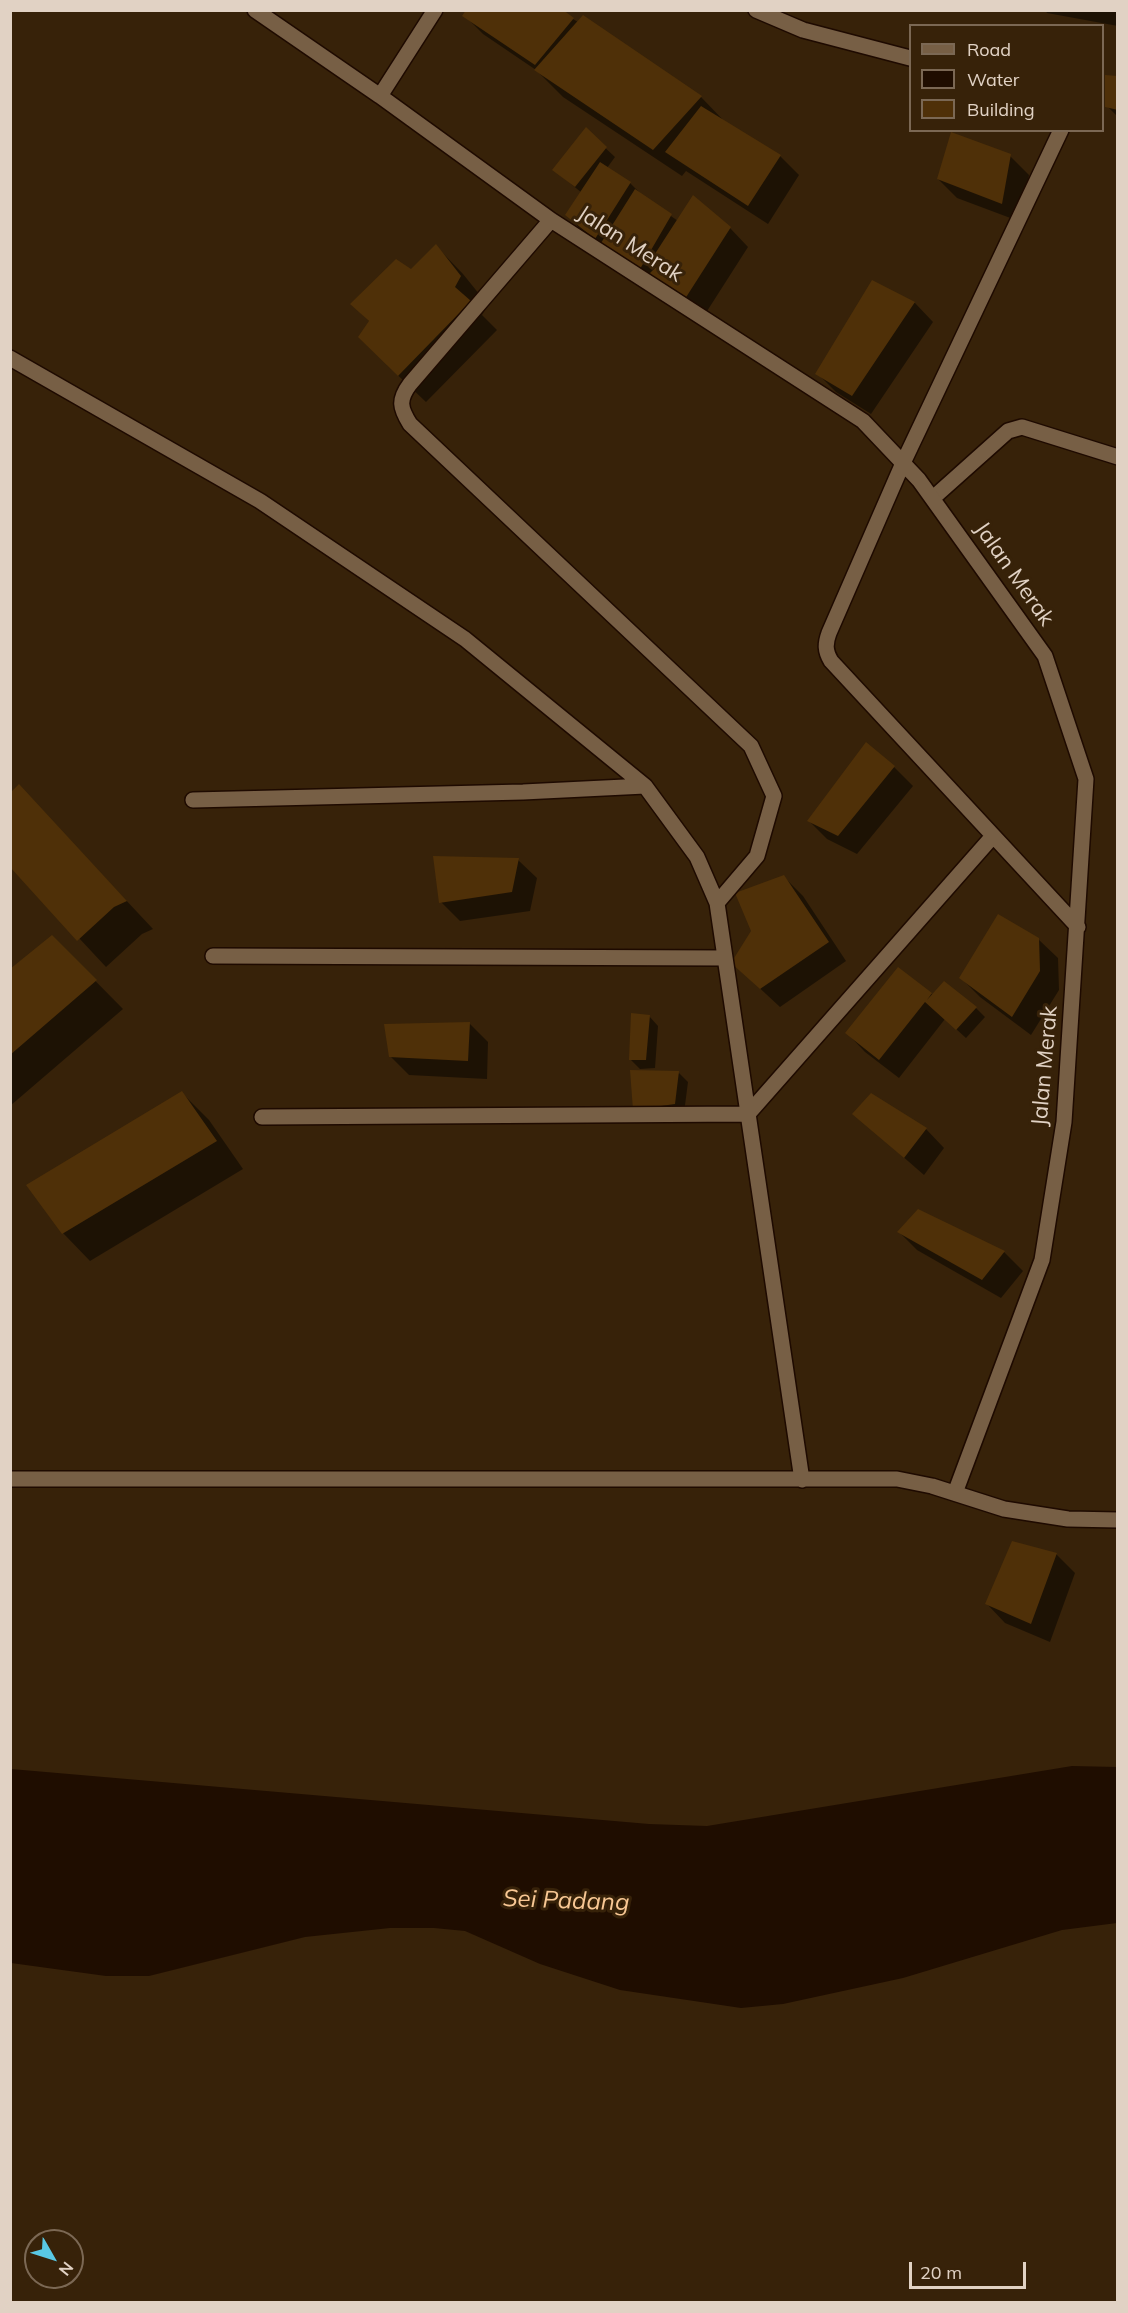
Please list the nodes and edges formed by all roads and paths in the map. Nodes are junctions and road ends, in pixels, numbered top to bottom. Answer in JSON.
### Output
{"nodes":[{"id":1,"x":255,"y":10,"type":"edge"},
{"id":2,"x":435,"y":10,"type":"edge"},
{"id":3,"x":756,"y":10,"type":"edge"},
{"id":4,"x":909,"y":58,"type":"edge"},
{"id":5,"x":380,"y":96,"type":"junction"},
{"id":6,"x":1060,"y":132,"type":"edge"},
{"id":7,"x":552,"y":220,"type":"junction"},
{"id":8,"x":10,"y":358,"type":"edge"},
{"id":9,"x":1118,"y":457,"type":"edge"},
{"id":10,"x":903,"y":463,"type":"junction"},
{"id":11,"x":933,"y":498,"type":"junction"},
{"id":12,"x":645,"y":786,"type":"junction"},
{"id":13,"x":193,"y":800,"type":"dead end"},
{"id":14,"x":993,"y":836,"type":"junction"},
{"id":15,"x":717,"y":903,"type":"junction"},
{"id":16,"x":1078,"y":927,"type":"junction"},
{"id":17,"x":213,"y":956,"type":"dead end"},
{"id":18,"x":725,"y":958,"type":"junction"},
{"id":19,"x":748,"y":1114,"type":"junction"},
{"id":20,"x":262,"y":1117,"type":"dead end"},
{"id":21,"x":10,"y":1479,"type":"edge"},
{"id":22,"x":802,"y":1480,"type":"junction"},
{"id":23,"x":955,"y":1493,"type":"junction"},
{"id":24,"x":1118,"y":1520,"type":"edge"}],
"edges":[{"from":1,"to":5,"type":"street","name":"Jalan Merak"},
{"from":2,"to":5,"type":"street"},
{"from":3,"to":4,"type":"street"},
{"from":5,"to":7,"type":"street","name":"Jalan Merak"},
{"from":6,"to":10,"type":"street"},
{"from":7,"to":10,"type":"street","name":"Jalan Merak"},
{"from":7,"to":15,"type":"street"},
{"from":8,"to":12,"type":"street"},
{"from":9,"to":11,"type":"street"},
{"from":10,"to":11,"type":"street","name":"Jalan Merak"},
{"from":10,"to":14,"type":"street"},
{"from":11,"to":16,"type":"street","name":"Jalan Merak"},
{"from":12,"to":13,"type":"street"},
{"from":12,"to":15,"type":"street"},
{"from":14,"to":16,"type":"street"},
{"from":14,"to":19,"type":"street"},
{"from":15,"to":18,"type":"street"},
{"from":16,"to":23,"type":"street","name":"Jalan Merak"},
{"from":17,"to":18,"type":"street"},
{"from":18,"to":19,"type":"street"},
{"from":19,"to":20,"type":"street"},
{"from":19,"to":22,"type":"street"},
{"from":21,"to":22,"type":"street"},
{"from":22,"to":23,"type":"street"},
{"from":23,"to":24,"type":"street"}]}
